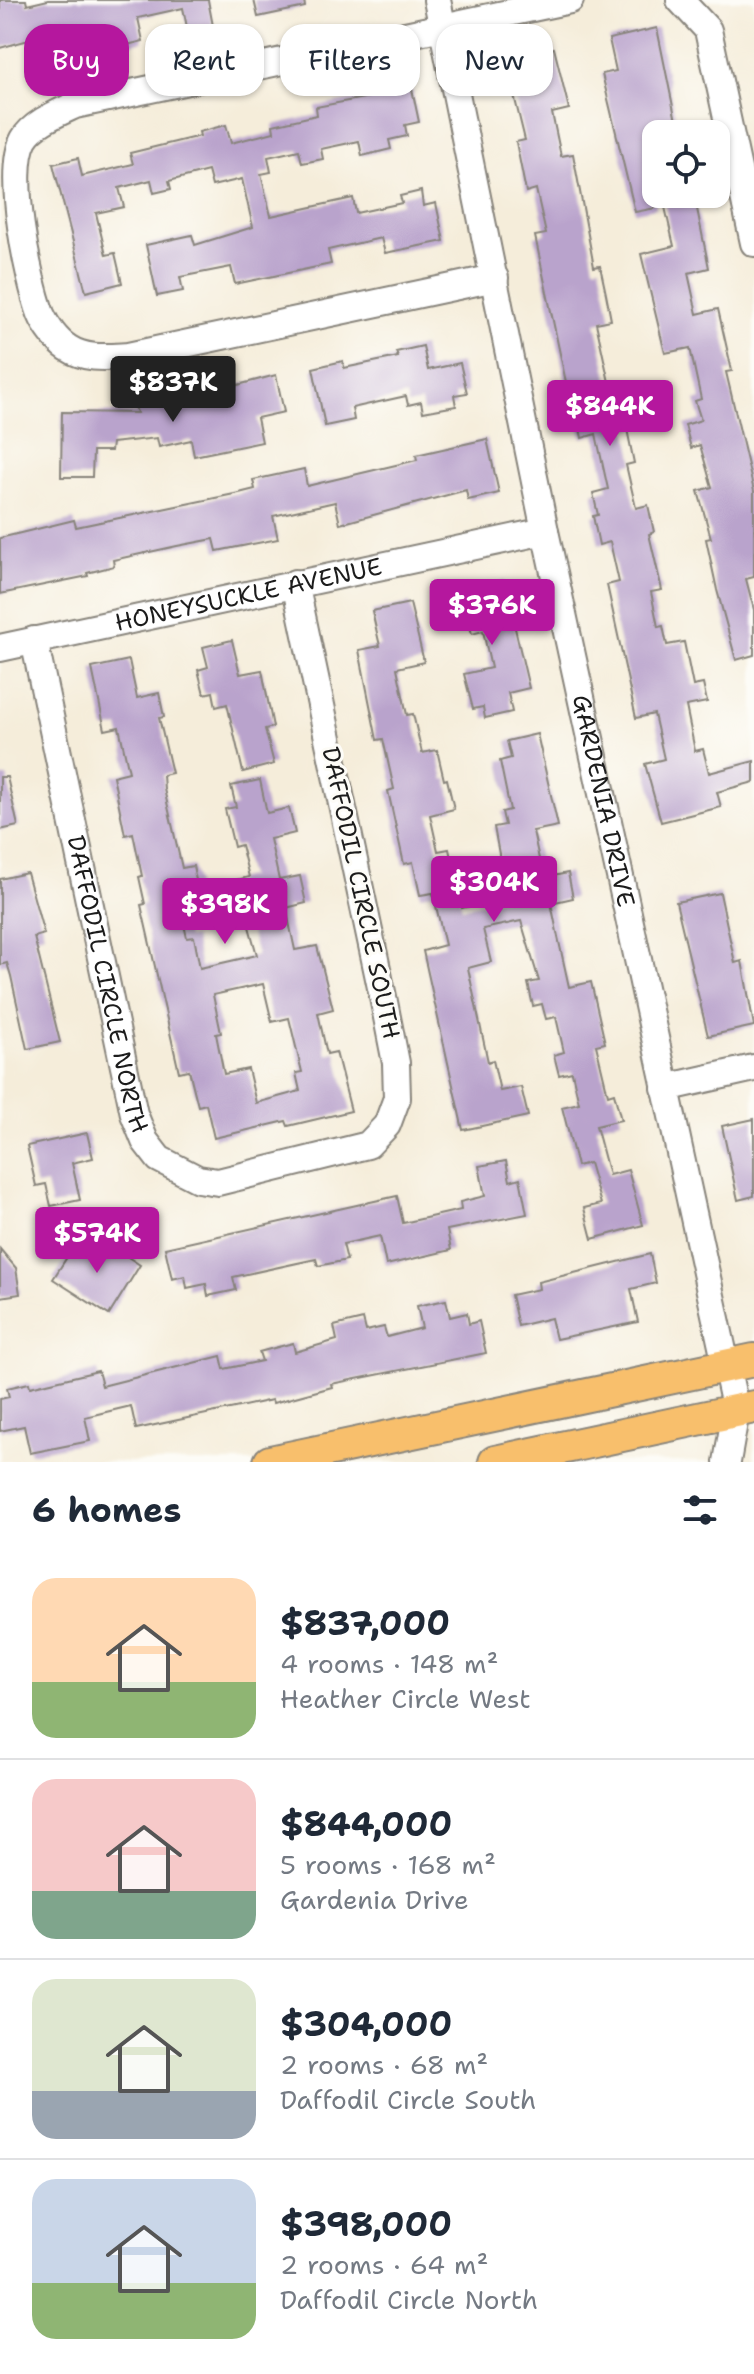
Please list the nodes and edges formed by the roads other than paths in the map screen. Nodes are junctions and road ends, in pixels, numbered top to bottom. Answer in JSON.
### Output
{"nodes":[{"id":1,"x":570,"y":0,"type":"edge"},
{"id":2,"x":680,"y":0,"type":"edge"},
{"id":3,"x":440,"y":13,"type":"edge"},
{"id":4,"x":754,"y":243,"type":"edge"},
{"id":5,"x":495,"y":278,"type":"junction"},
{"id":6,"x":545,"y":531,"type":"junction"},
{"id":7,"x":295,"y":583,"type":"junction"},
{"id":8,"x":34,"y":640,"type":"junction"},
{"id":9,"x":0,"y":648,"type":"edge"},
{"id":10,"x":754,"y":1068,"type":"edge"},
{"id":11,"x":665,"y":1088,"type":"junction"},
{"id":12,"x":318,"y":1158,"type":"joint"},
{"id":13,"x":740,"y":1363,"type":"edge"},
{"id":14,"x":748,"y":1416,"type":"edge"},
{"id":15,"x":270,"y":1462,"type":"edge"},
{"id":16,"x":495,"y":1462,"type":"edge"},
{"id":17,"x":727,"y":1462,"type":"edge"}],
"edges":[{"from":1,"to":3,"type":"street"},
{"from":2,"to":4,"type":"street"},
{"from":3,"to":5,"type":"street","name":"GARDENIA DRIVE"},
{"from":3,"to":5,"type":"street"},
{"from":5,"to":6,"type":"street","name":"GARDENIA DRIVE"},
{"from":6,"to":7,"type":"street","name":"HONEYSUCKLE AVENUE"},
{"from":6,"to":11,"type":"street","name":"GARDENIA DRIVE"},
{"from":7,"to":8,"type":"street","name":"HONEYSUCKLE AVENUE"},
{"from":7,"to":12,"type":"street","name":"DAFFODIL CIRCLE SOUTH"},
{"from":8,"to":9,"type":"street","name":"HONEYSUCKLE AVENUE"},
{"from":8,"to":12,"type":"street","name":"DAFFODIL CIRCLE NORTH"},
{"from":10,"to":11,"type":"street"},
{"from":11,"to":13,"type":"street","name":"GARDENIA DRIVE"},
{"from":13,"to":14,"type":"street","name":"GARDENIA DRIVE"},
{"from":13,"to":15,"type":"main road"},
{"from":14,"to":16,"type":"main road"},
{"from":14,"to":17,"type":"street","name":"GARDENIA DRIVE"}]}
